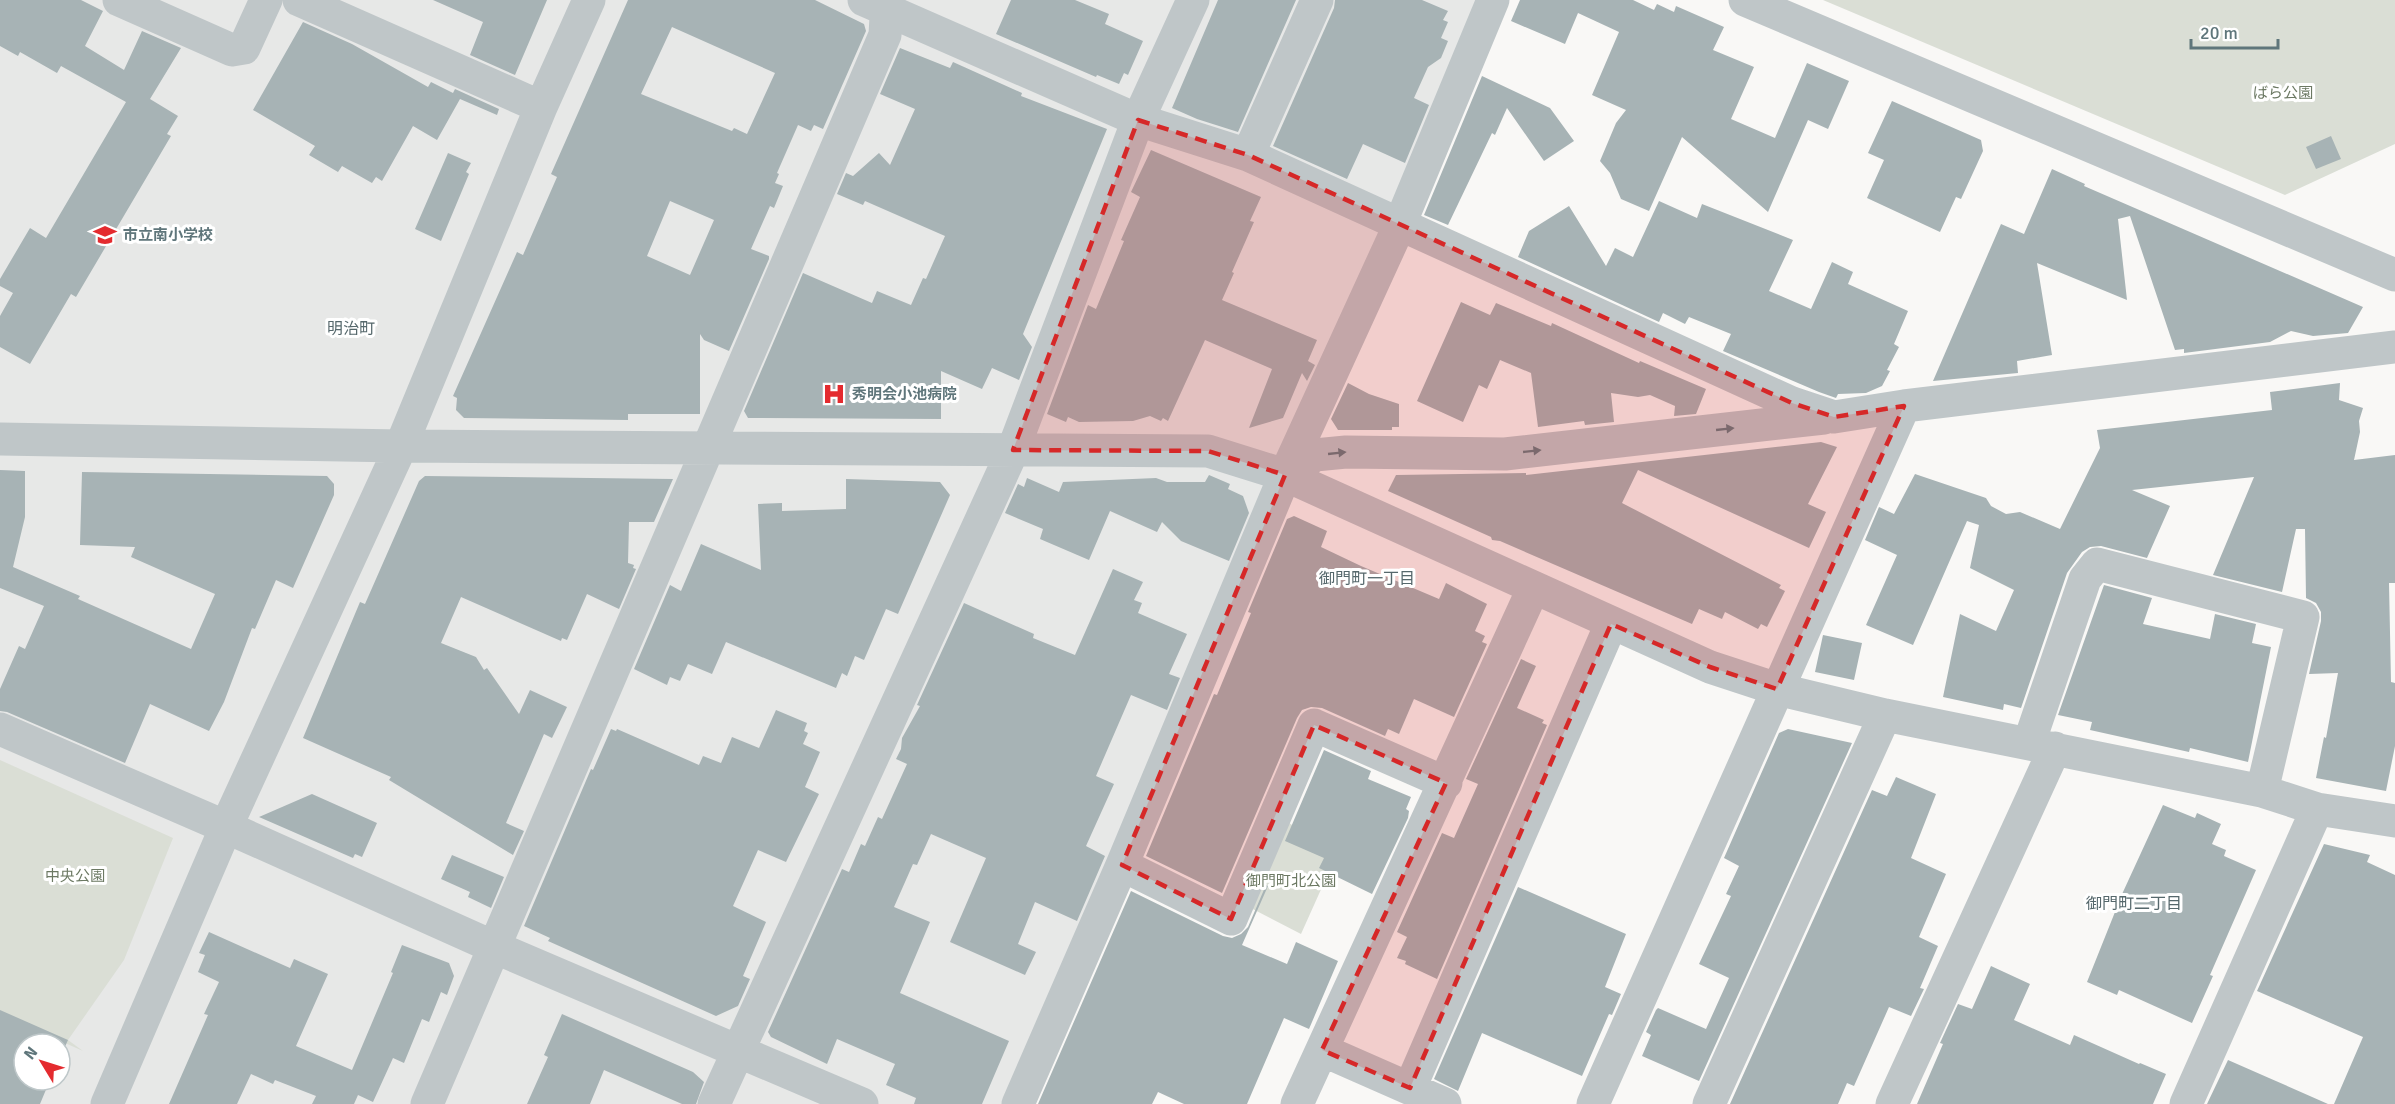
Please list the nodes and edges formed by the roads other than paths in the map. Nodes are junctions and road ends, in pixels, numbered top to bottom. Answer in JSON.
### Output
{"nodes":[{"id":1,"x":118,"y":0,"type":"edge"},
{"id":2,"x":266,"y":0,"type":"edge"},
{"id":3,"x":299,"y":0,"type":"edge"},
{"id":4,"x":589,"y":0,"type":"edge"},
{"id":5,"x":1193,"y":0,"type":"edge"},
{"id":6,"x":1317,"y":0,"type":"edge"},
{"id":7,"x":1494,"y":0,"type":"edge"},
{"id":8,"x":1744,"y":0,"type":"edge"},
{"id":9,"x":879,"y":4,"type":"edge"},
{"id":10,"x":541,"y":107,"type":"junction"},
{"id":11,"x":1138,"y":120,"type":"junction"},
{"id":12,"x":1248,"y":155,"type":"junction"},
{"id":13,"x":1400,"y":225,"type":"junction"},
{"id":14,"x":2389,"y":277,"type":"edge"},
{"id":15,"x":2395,"y":347,"type":"edge"},
{"id":16,"x":1904,"y":406,"type":"junction"},
{"id":17,"x":1834,"y":417,"type":"junction"},
{"id":18,"x":0,"y":439,"type":"edge"},
{"id":19,"x":402,"y":446,"type":"junction"},
{"id":20,"x":707,"y":448,"type":"junction"},
{"id":21,"x":1013,"y":450,"type":"junction"},
{"id":22,"x":1285,"y":475,"type":"junction"},
{"id":23,"x":1533,"y":589,"type":"junction"},
{"id":24,"x":1611,"y":624,"type":"junction"},
{"id":25,"x":1778,"y":689,"type":"junction"},
{"id":26,"x":1885,"y":715,"type":"junction"},
{"id":27,"x":0,"y":729,"type":"edge"},
{"id":28,"x":2042,"y":745,"type":"junction"},
{"id":29,"x":1446,"y":783,"type":"junction"},
{"id":30,"x":2262,"y":791,"type":"junction"},
{"id":31,"x":2317,"y":809,"type":"junction"},
{"id":32,"x":2395,"y":821,"type":"edge"},
{"id":33,"x":226,"y":827,"type":"junction"},
{"id":34,"x":1122,"y":865,"type":"junction"},
{"id":35,"x":494,"y":947,"type":"junction"},
{"id":36,"x":738,"y":1050,"type":"junction"},
{"id":37,"x":1322,"y":1050,"type":"junction"},
{"id":38,"x":1410,"y":1088,"type":"junction"},
{"id":39,"x":107,"y":1104,"type":"edge"},
{"id":40,"x":427,"y":1104,"type":"edge"},
{"id":41,"x":714,"y":1104,"type":"edge"},
{"id":42,"x":862,"y":1104,"type":"edge"},
{"id":43,"x":1018,"y":1104,"type":"edge"},
{"id":44,"x":1297,"y":1104,"type":"edge"},
{"id":45,"x":1445,"y":1104,"type":"edge"},
{"id":46,"x":1593,"y":1104,"type":"edge"},
{"id":47,"x":1709,"y":1104,"type":"edge"},
{"id":48,"x":1892,"y":1104,"type":"edge"},
{"id":49,"x":2186,"y":1104,"type":"edge"}],
"edges":[{"from":1,"to":2,"type":"street"},
{"from":3,"to":10,"type":"street"},
{"from":4,"to":10,"type":"street"},
{"from":5,"to":11,"type":"street"},
{"from":6,"to":12,"type":"street"},
{"from":7,"to":13,"type":"street"},
{"from":8,"to":14,"type":"street"},
{"from":9,"to":11,"type":"street"},
{"from":9,"to":20,"type":"street"},
{"from":10,"to":19,"type":"street"},
{"from":11,"to":12,"type":"street"},
{"from":11,"to":21,"type":"street"},
{"from":12,"to":13,"type":"street"},
{"from":13,"to":17,"type":"street"},
{"from":13,"to":22,"type":"street"},
{"from":15,"to":16,"type":"street"},
{"from":16,"to":17,"type":"street"},
{"from":16,"to":25,"type":"street"},
{"from":22,"to":17,"type":"street","one_way":true},
{"from":18,"to":19,"type":"street"},
{"from":19,"to":20,"type":"street"},
{"from":19,"to":33,"type":"street"},
{"from":20,"to":21,"type":"street"},
{"from":20,"to":35,"type":"street"},
{"from":21,"to":22,"type":"street"},
{"from":21,"to":36,"type":"street"},
{"from":22,"to":23,"type":"street"},
{"from":22,"to":34,"type":"street"},
{"from":23,"to":24,"type":"street"},
{"from":23,"to":29,"type":"street"},
{"from":24,"to":25,"type":"street"},
{"from":24,"to":38,"type":"street"},
{"from":25,"to":26,"type":"street"},
{"from":25,"to":46,"type":"street"},
{"from":26,"to":28,"type":"street"},
{"from":26,"to":47,"type":"street"},
{"from":27,"to":33,"type":"street"},
{"from":28,"to":30,"type":"street"},
{"from":28,"to":30,"type":"street"},
{"from":28,"to":48,"type":"street"},
{"from":29,"to":34,"type":"street"},
{"from":29,"to":37,"type":"street"},
{"from":30,"to":31,"type":"street"},
{"from":31,"to":32,"type":"street"},
{"from":31,"to":49,"type":"street"},
{"from":33,"to":35,"type":"street"},
{"from":33,"to":39,"type":"street"},
{"from":34,"to":43,"type":"street"},
{"from":35,"to":36,"type":"street"},
{"from":35,"to":40,"type":"street"},
{"from":36,"to":41,"type":"street"},
{"from":36,"to":42,"type":"street"},
{"from":37,"to":38,"type":"street"},
{"from":37,"to":44,"type":"street"},
{"from":38,"to":45,"type":"street"}]}
